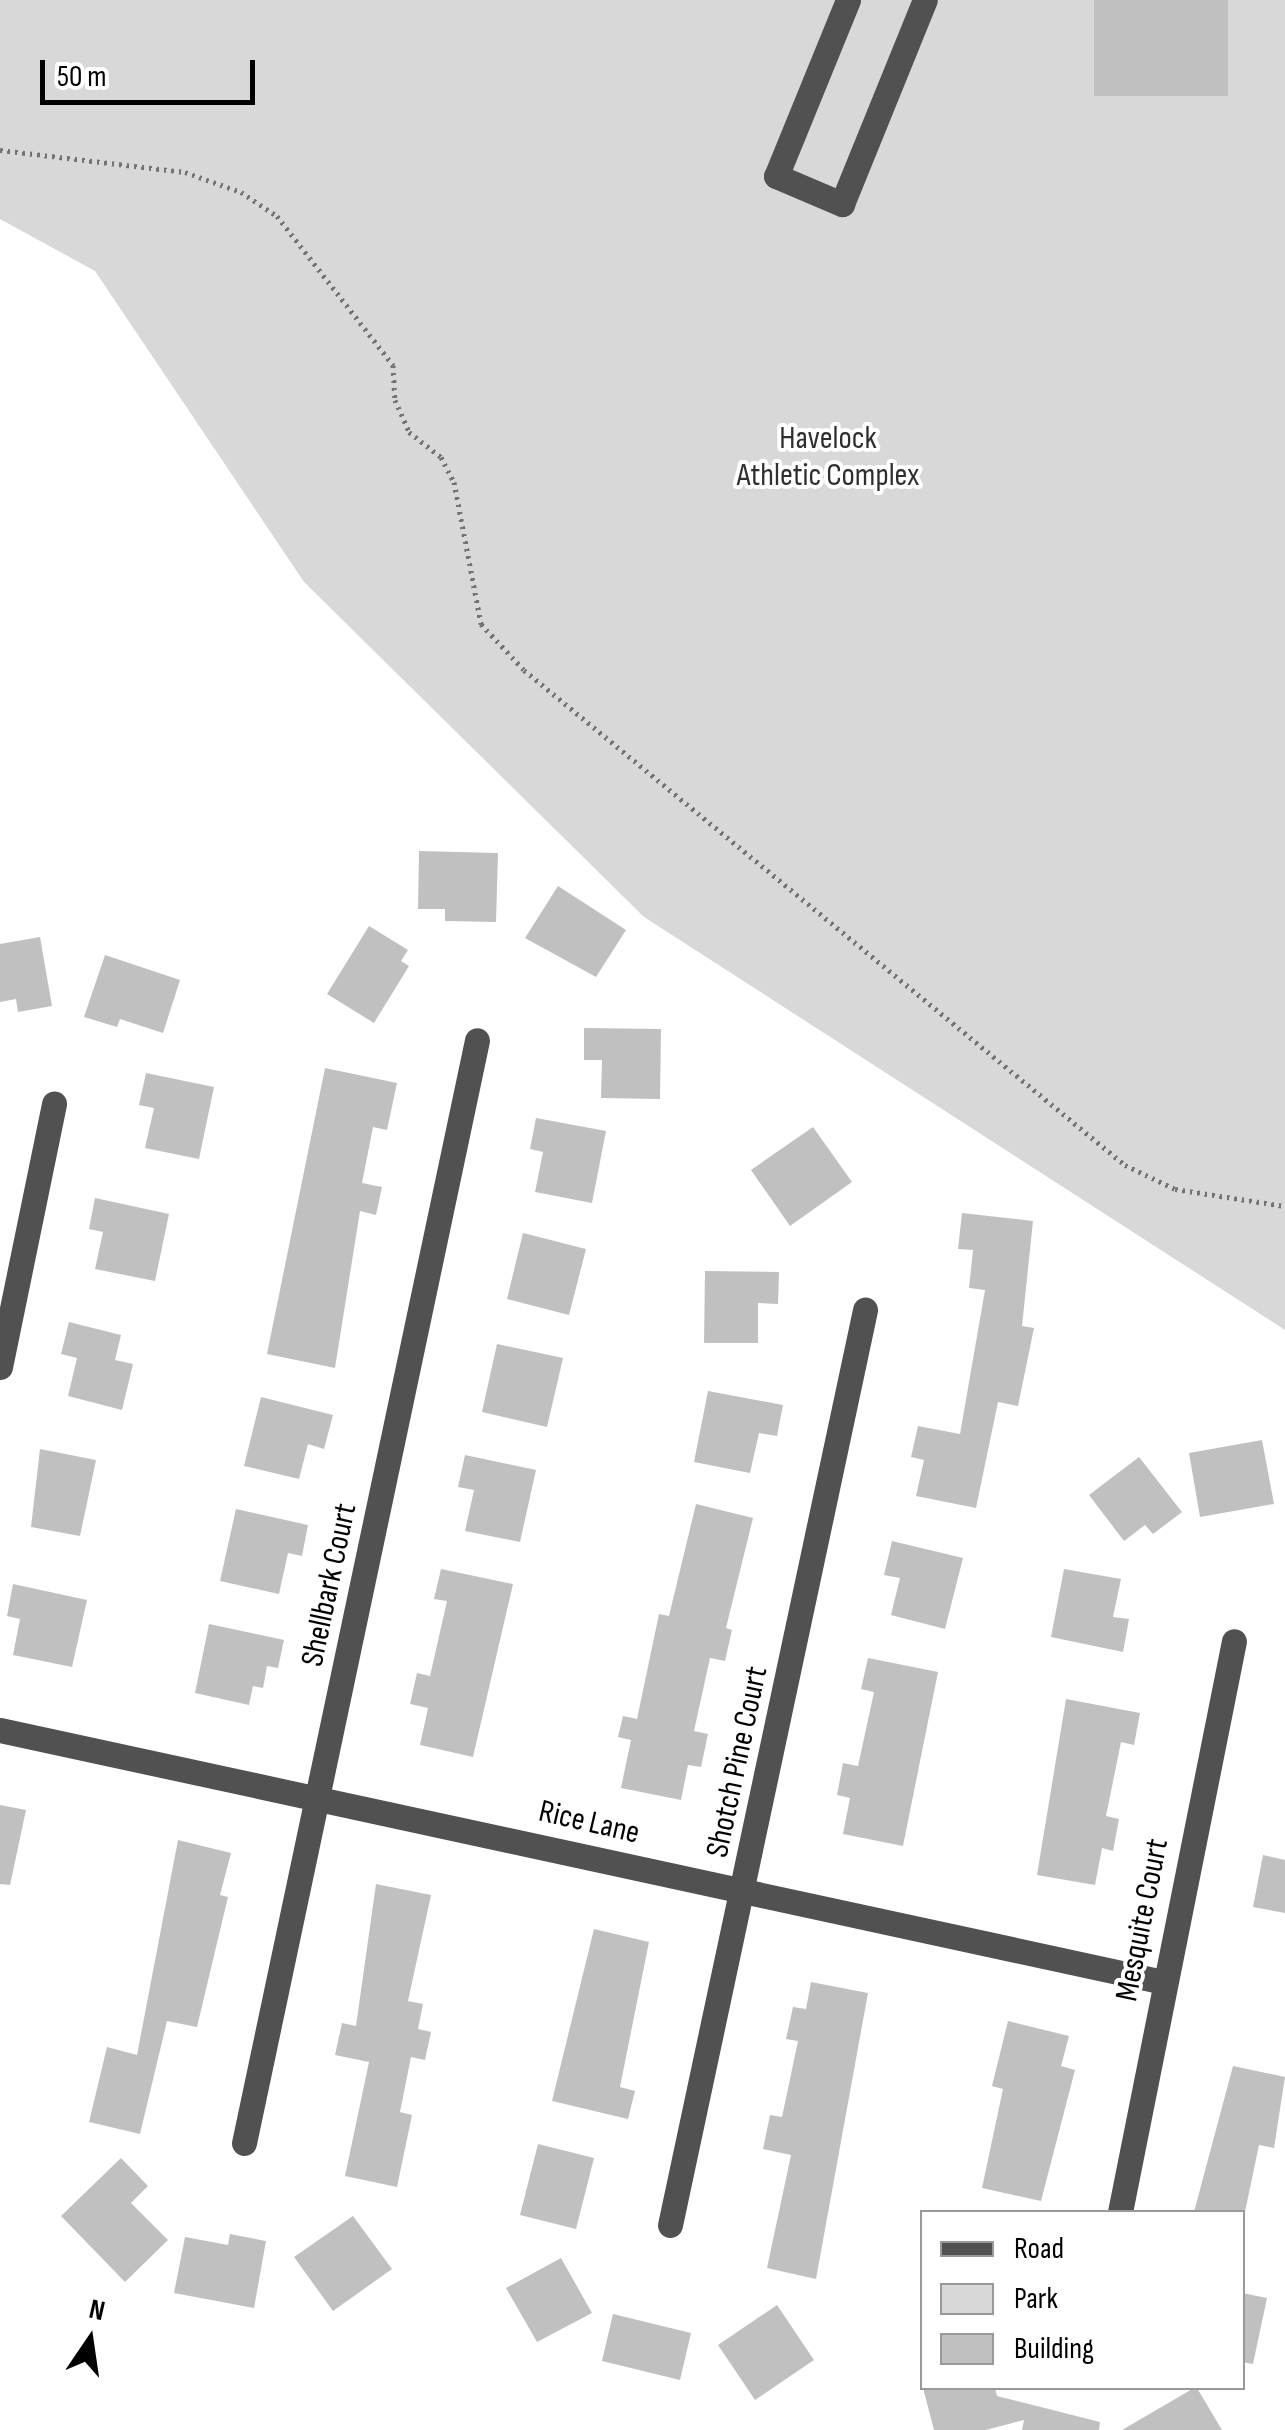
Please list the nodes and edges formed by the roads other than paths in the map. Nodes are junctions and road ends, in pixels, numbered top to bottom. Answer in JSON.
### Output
{"nodes":[{"id":1,"x":848,"y":0,"type":"edge"},
{"id":2,"x":925,"y":0,"type":"edge"},
{"id":3,"x":477,"y":1040,"type":"dead end"},
{"id":4,"x":54,"y":1103,"type":"dead end"},
{"id":5,"x":865,"y":1310,"type":"dead end"},
{"id":6,"x":0,"y":1367,"type":"edge"},
{"id":7,"x":1234,"y":1641,"type":"dead end"},
{"id":8,"x":0,"y":1730,"type":"edge"},
{"id":9,"x":319,"y":1796,"type":"junction"},
{"id":10,"x":744,"y":1892,"type":"junction"},
{"id":11,"x":1164,"y":1982,"type":"junction"},
{"id":12,"x":244,"y":2144,"type":"dead end"},
{"id":13,"x":1120,"y":2210,"type":"edge"},
{"id":14,"x":670,"y":2225,"type":"dead end"}],
"edges":[{"from":1,"to":2,"type":"street"},
{"from":3,"to":9,"type":"street","name":"Shellbark Court"},
{"from":4,"to":6,"type":"street"},
{"from":5,"to":10,"type":"street","name":"Shotch Pine Court"},
{"from":7,"to":11,"type":"street","name":"Mesquite Court"},
{"from":8,"to":9,"type":"street","name":"Rice Lane"},
{"from":9,"to":10,"type":"street","name":"Rice Lane"},
{"from":9,"to":12,"type":"street","name":"Shellbark Court"},
{"from":10,"to":11,"type":"street","name":"Rice Lane"},
{"from":10,"to":14,"type":"street","name":"Shotch Pine Court"},
{"from":11,"to":13,"type":"street","name":"Mesquite Court"}]}
